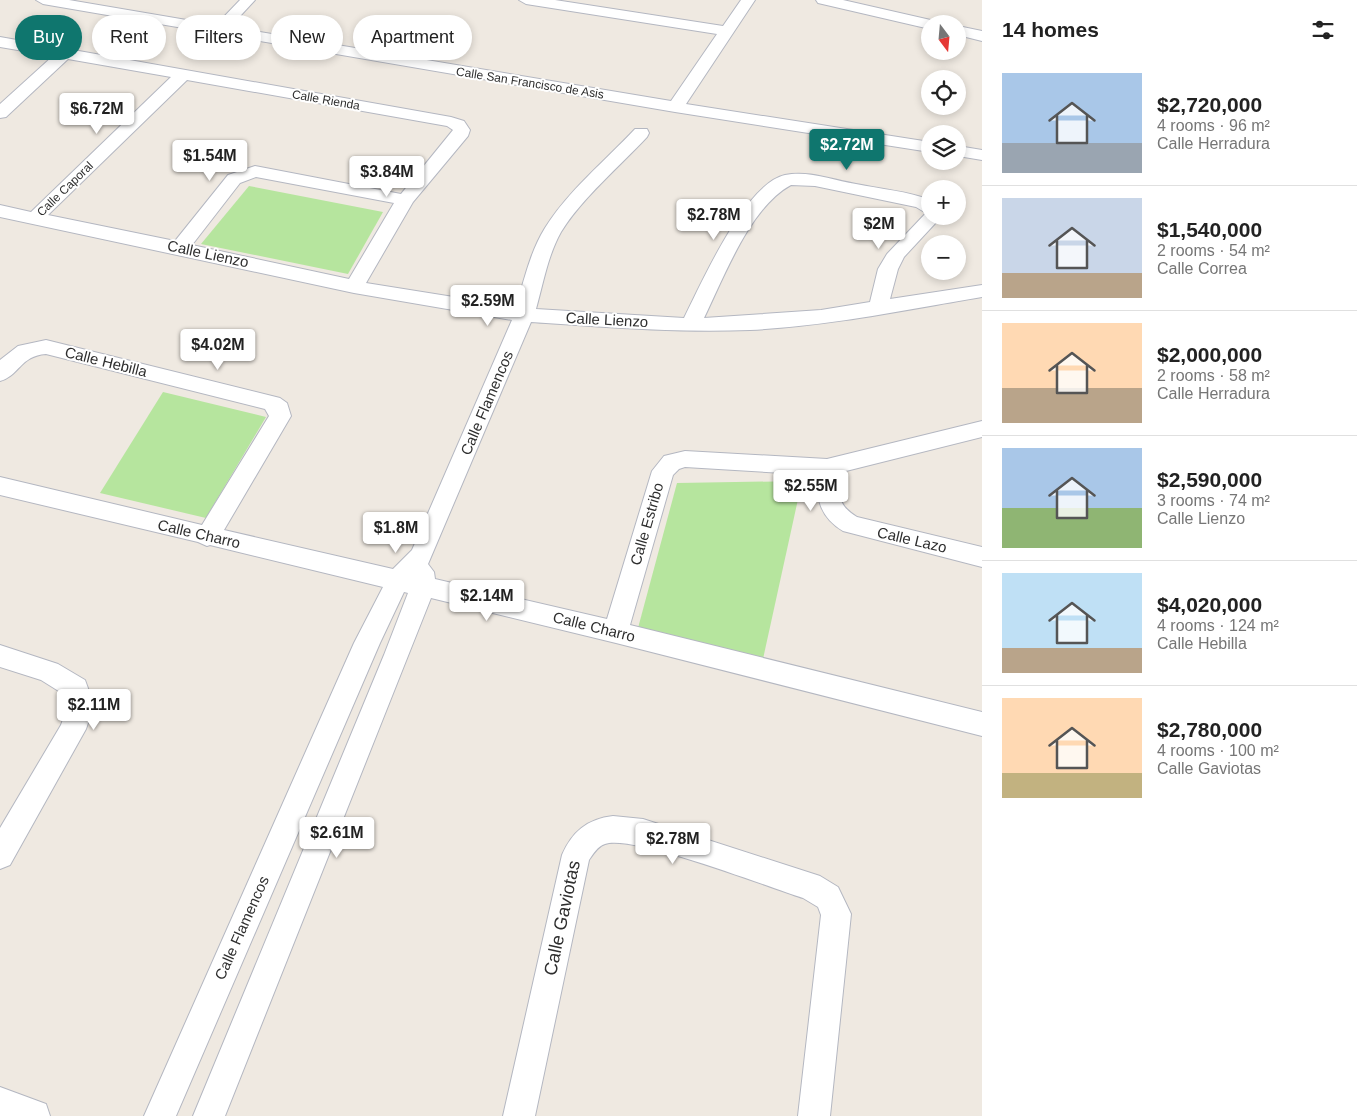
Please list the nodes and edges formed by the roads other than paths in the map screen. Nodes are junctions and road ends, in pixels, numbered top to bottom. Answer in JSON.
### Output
{"nodes":[{"id":1,"x":48,"y":0,"type":"edge"},
{"id":2,"x":248,"y":0,"type":"edge"},
{"id":3,"x":526,"y":0,"type":"edge"},
{"id":4,"x":748,"y":0,"type":"edge"},
{"id":5,"x":823,"y":0,"type":"edge"},
{"id":6,"x":881,"y":6,"type":"edge"},
{"id":7,"x":233,"y":15,"type":"edge"},
{"id":8,"x":921,"y":21,"type":"edge"},
{"id":9,"x":176,"y":23,"type":"edge"},
{"id":10,"x":725,"y":31,"type":"junction"},
{"id":11,"x":966,"y":33,"type":"edge"},
{"id":12,"x":982,"y":36,"type":"edge"},
{"id":13,"x":261,"y":38,"type":"edge"},
{"id":14,"x":0,"y":42,"type":"edge"},
{"id":15,"x":15,"y":45,"type":"edge"},
{"id":16,"x":82,"y":57,"type":"edge"},
{"id":17,"x":57,"y":60,"type":"edge"},
{"id":18,"x":183,"y":75,"type":"junction"},
{"id":19,"x":675,"y":106,"type":"junction"},
{"id":20,"x":0,"y":113,"type":"edge"},
{"id":21,"x":641,"y":133,"type":"dead end"},
{"id":22,"x":921,"y":146,"type":"edge"},
{"id":23,"x":966,"y":152,"type":"edge"},
{"id":24,"x":982,"y":155,"type":"edge"},
{"id":25,"x":405,"y":200,"type":"junction"},
{"id":26,"x":921,"y":203,"type":"edge"},
{"id":27,"x":0,"y":211,"type":"edge"},
{"id":28,"x":34,"y":219,"type":"junction"},
{"id":29,"x":924,"y":225,"type":"edge"},
{"id":30,"x":179,"y":248,"type":"junction"},
{"id":31,"x":354,"y":287,"type":"junction"},
{"id":32,"x":982,"y":291,"type":"edge"},
{"id":33,"x":960,"y":296,"type":"junction"},
{"id":34,"x":982,"y":301,"type":"edge"},
{"id":35,"x":878,"y":308,"type":"junction"},
{"id":36,"x":524,"y":315,"type":"junction"},
{"id":37,"x":691,"y":325,"type":"junction"},
{"id":38,"x":0,"y":374,"type":"edge"},
{"id":39,"x":982,"y":429,"type":"edge"},
{"id":40,"x":827,"y":467,"type":"junction"},
{"id":41,"x":0,"y":486,"type":"edge"},
{"id":42,"x":207,"y":536,"type":"junction"},
{"id":43,"x":982,"y":557,"type":"edge"},
{"id":44,"x":411,"y":583,"type":"junction"},
{"id":45,"x":616,"y":632,"type":"junction"},
{"id":46,"x":0,"y":656,"type":"edge"},
{"id":47,"x":982,"y":724,"type":"edge"},
{"id":48,"x":0,"y":855,"type":"edge"},
{"id":49,"x":0,"y":1103,"type":"edge"},
{"id":50,"x":34,"y":1116,"type":"edge"},
{"id":51,"x":160,"y":1116,"type":"edge"},
{"id":52,"x":209,"y":1116,"type":"edge"},
{"id":53,"x":519,"y":1116,"type":"edge"},
{"id":54,"x":814,"y":1116,"type":"edge"}],
"edges":[{"from":1,"to":9,"type":"street","name":"Calle San Francisco de Asis"},
{"from":2,"to":7,"type":"street"},
{"from":3,"to":10,"type":"street"},
{"from":4,"to":10,"type":"street"},
{"from":5,"to":6,"type":"street"},
{"from":6,"to":8,"type":"street"},
{"from":10,"to":19,"type":"street"},
{"from":11,"to":12,"type":"street"},
{"from":13,"to":19,"type":"street","name":"Calle San Francisco de Asis"},
{"from":14,"to":15,"type":"street","name":"Calle Rienda"},
{"from":16,"to":18,"type":"street","name":"Calle Rienda"},
{"from":17,"to":20,"type":"street"},
{"from":18,"to":25,"type":"street","name":"Calle Rienda"},
{"from":18,"to":28,"type":"street","name":"Calle Caporal"},
{"from":19,"to":22,"type":"street","name":"Calle San Francisco de Asis"},
{"from":21,"to":36,"type":"street","name":"Calle Flamencos"},
{"from":23,"to":24,"type":"street"},
{"from":25,"to":30,"type":"street"},
{"from":25,"to":31,"type":"street","name":"Calle Rienda"},
{"from":26,"to":37,"type":"street"},
{"from":27,"to":28,"type":"street","name":"Calle Lienzo"},
{"from":28,"to":30,"type":"street","name":"Calle Lienzo"},
{"from":29,"to":35,"type":"street"},
{"from":30,"to":31,"type":"street","name":"Calle Lienzo"},
{"from":31,"to":36,"type":"street","name":"Calle Lienzo"},
{"from":32,"to":33,"type":"street","name":"Calle Lienzo"},
{"from":33,"to":34,"type":"street"},
{"from":33,"to":35,"type":"street","name":"Calle Lienzo"},
{"from":35,"to":37,"type":"street","name":"Calle Lienzo"},
{"from":36,"to":37,"type":"street","name":"Calle Lienzo"},
{"from":36,"to":44,"type":"street","name":"Calle Flamencos"},
{"from":38,"to":42,"type":"street","name":"Calle Hebilla"},
{"from":39,"to":40,"type":"street","name":"Calle Estribo"},
{"from":40,"to":43,"type":"street","name":"Calle Lazo"},
{"from":40,"to":45,"type":"street","name":"Calle Estribo"},
{"from":41,"to":42,"type":"street","name":"Calle Charro"},
{"from":42,"to":44,"type":"street","name":"Calle Charro"},
{"from":44,"to":45,"type":"street","name":"Calle Charro"},
{"from":44,"to":51,"type":"street","name":"Calle Flamencos"},
{"from":44,"to":52,"type":"street","name":"Calle Flamencos"},
{"from":45,"to":47,"type":"street","name":"Calle Charro"},
{"from":46,"to":48,"type":"street"},
{"from":49,"to":50,"type":"street"},
{"from":53,"to":54,"type":"street","name":"Calle Gaviotas"}]}
